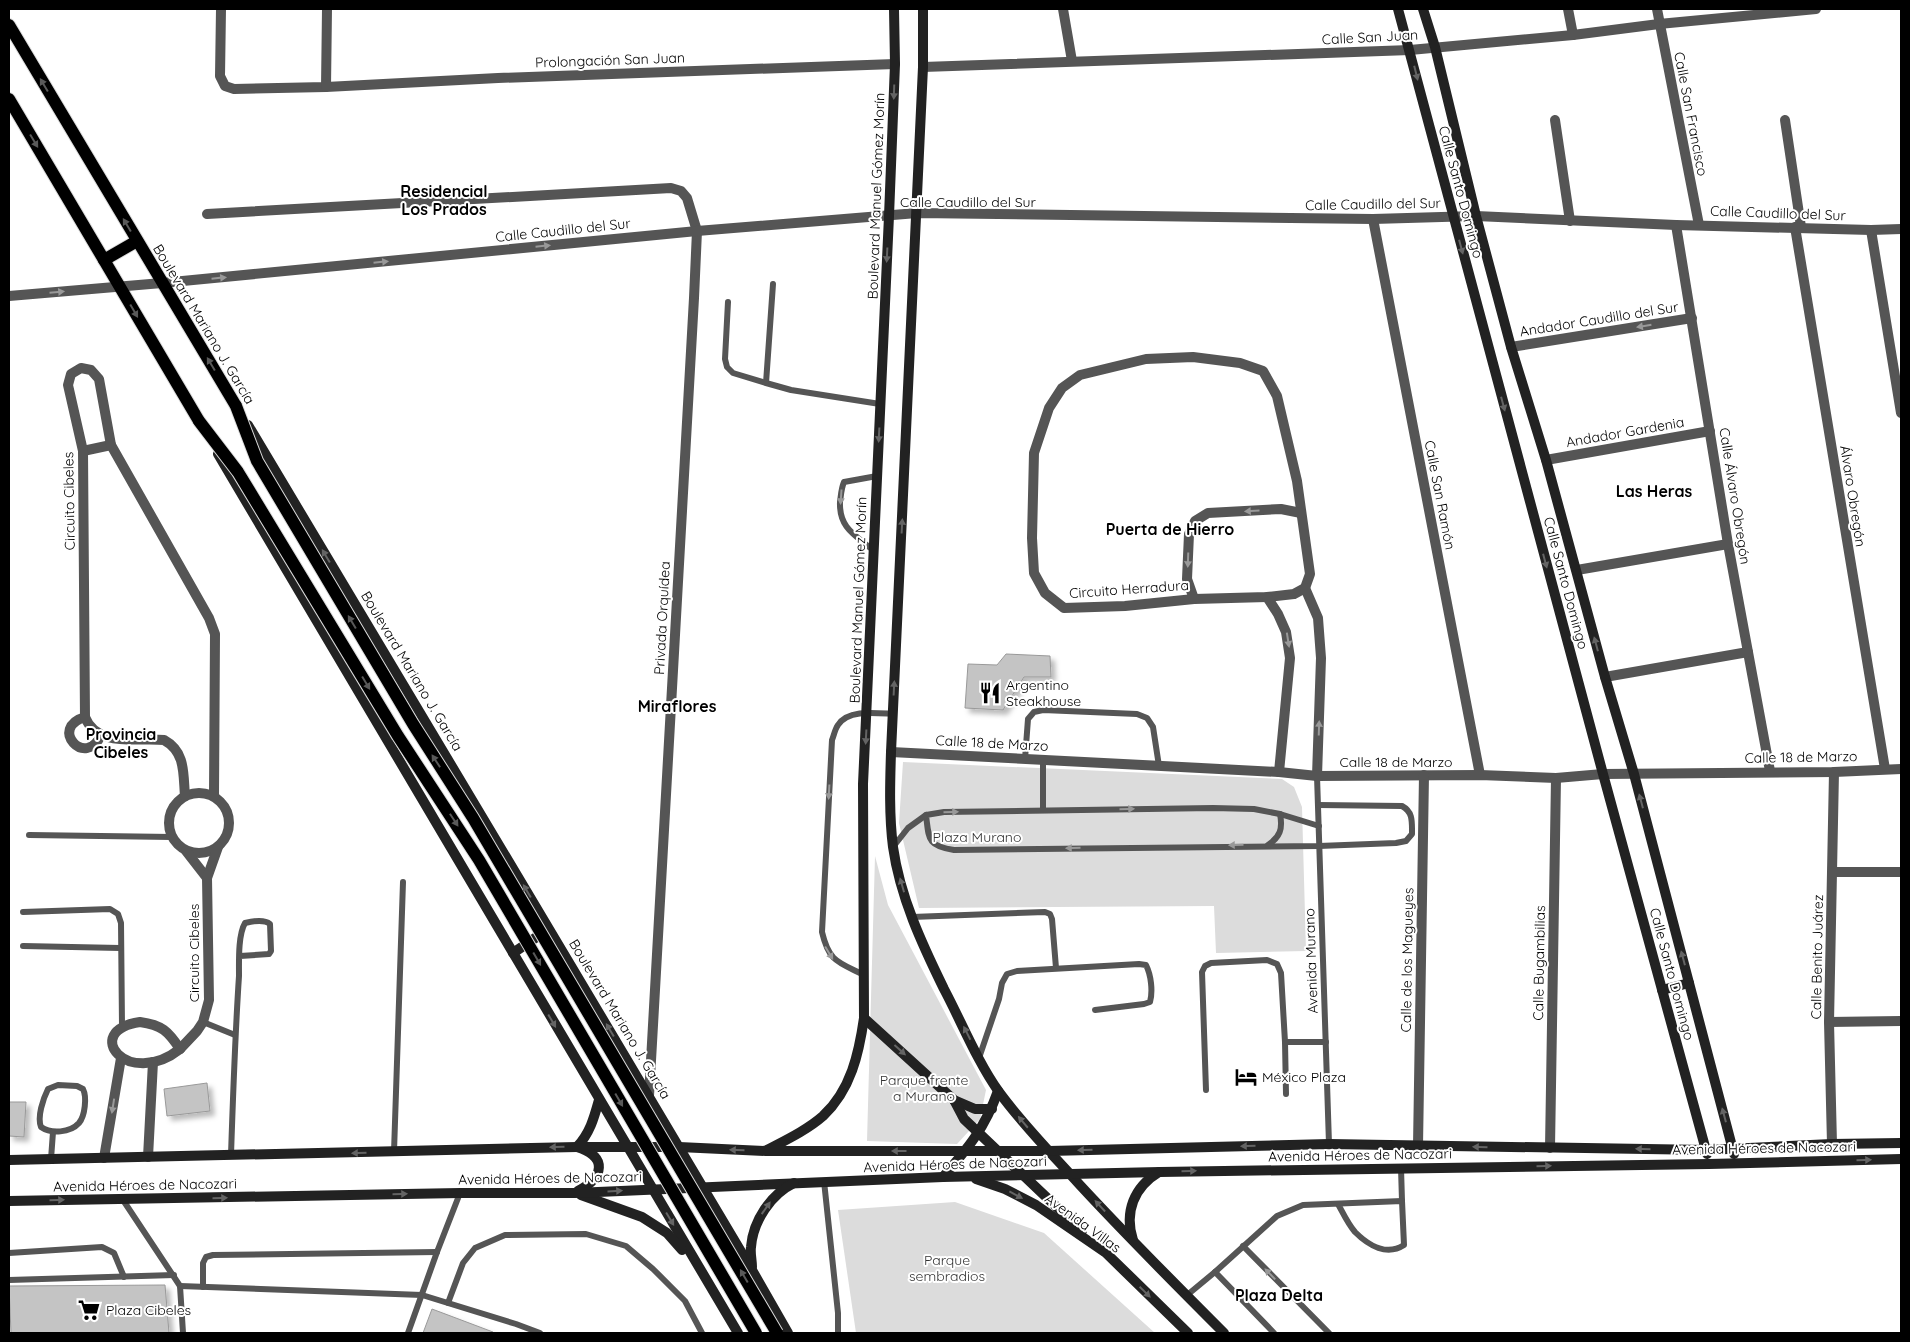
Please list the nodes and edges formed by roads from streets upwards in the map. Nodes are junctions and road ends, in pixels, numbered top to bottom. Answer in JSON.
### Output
{"nodes":[{"id":1,"x":221,"y":9,"type":"edge"},
{"id":2,"x":327,"y":9,"type":"edge"},
{"id":3,"x":894,"y":9,"type":"edge"},
{"id":4,"x":923,"y":9,"type":"edge"},
{"id":5,"x":1063,"y":9,"type":"edge"},
{"id":6,"x":1398,"y":9,"type":"edge"},
{"id":7,"x":1423,"y":9,"type":"edge"},
{"id":8,"x":1568,"y":9,"type":"edge"},
{"id":9,"x":1657,"y":9,"type":"edge"},
{"id":10,"x":1816,"y":9,"type":"edge"},
{"id":11,"x":1659,"y":24,"type":"junction"},
{"id":12,"x":9,"y":25,"type":"edge"},
{"id":13,"x":1573,"y":35,"type":"junction"},
{"id":14,"x":1435,"y":47,"type":"junction"},
{"id":15,"x":1410,"y":50,"type":"junction"},
{"id":16,"x":1072,"y":61,"type":"junction"},
{"id":17,"x":895,"y":64,"type":"junction"},
{"id":18,"x":924,"y":67,"type":"junction"},
{"id":19,"x":326,"y":87,"type":"junction"},
{"id":20,"x":9,"y":99,"type":"edge"},
{"id":21,"x":1555,"y":120,"type":"dead end"},
{"id":22,"x":1785,"y":120,"type":"dead end"},
{"id":23,"x":207,"y":214,"type":"dead end"},
{"id":24,"x":917,"y":214,"type":"junction"},
{"id":25,"x":889,"y":216,"type":"junction"},
{"id":26,"x":1453,"y":216,"type":"junction"},
{"id":27,"x":1476,"y":216,"type":"junction"},
{"id":28,"x":1373,"y":220,"type":"junction"},
{"id":29,"x":1570,"y":221,"type":"junction"},
{"id":30,"x":1676,"y":225,"type":"junction"},
{"id":31,"x":1699,"y":225,"type":"junction"},
{"id":32,"x":1798,"y":227,"type":"junction"},
{"id":33,"x":1901,"y":229,"type":"edge"},
{"id":34,"x":1871,"y":230,"type":"junction"},
{"id":35,"x":697,"y":231,"type":"junction"},
{"id":36,"x":137,"y":241,"type":"junction"},
{"id":37,"x":104,"y":260,"type":"junction"},
{"id":38,"x":162,"y":283,"type":"junction"},
{"id":39,"x":121,"y":287,"type":"junction"},
{"id":40,"x":9,"y":296,"type":"edge"},
{"id":41,"x":1692,"y":318,"type":"junction"},
{"id":42,"x":1511,"y":347,"type":"junction"},
{"id":43,"x":236,"y":406,"type":"junction"},
{"id":44,"x":1901,"y":413,"type":"edge"},
{"id":45,"x":199,"y":421,"type":"junction"},
{"id":46,"x":1710,"y":431,"type":"junction"},
{"id":47,"x":111,"y":444,"type":"junction"},
{"id":48,"x":83,"y":451,"type":"junction"},
{"id":49,"x":1546,"y":460,"type":"junction"},
{"id":50,"x":1301,"y":513,"type":"junction"},
{"id":51,"x":1728,"y":544,"type":"junction"},
{"id":52,"x":1577,"y":570,"type":"junction"},
{"id":53,"x":1306,"y":588,"type":"junction"},
{"id":54,"x":1267,"y":597,"type":"junction"},
{"id":55,"x":1194,"y":599,"type":"junction"},
{"id":56,"x":1748,"y":652,"type":"junction"},
{"id":57,"x":1605,"y":677,"type":"junction"},
{"id":58,"x":85,"y":717,"type":"junction"},
{"id":59,"x":101,"y":736,"type":"junction"},
{"id":60,"x":891,"y":752,"type":"junction"},
{"id":61,"x":1885,"y":769,"type":"junction"},
{"id":62,"x":1901,"y":769,"type":"edge"},
{"id":63,"x":1770,"y":771,"type":"junction"},
{"id":64,"x":1279,"y":772,"type":"junction"},
{"id":65,"x":1834,"y":772,"type":"junction"},
{"id":66,"x":1603,"y":774,"type":"junction"},
{"id":67,"x":1634,"y":774,"type":"junction"},
{"id":68,"x":1424,"y":775,"type":"junction"},
{"id":69,"x":1480,"y":775,"type":"junction"},
{"id":70,"x":1317,"y":776,"type":"junction"},
{"id":71,"x":1556,"y":778,"type":"junction"},
{"id":72,"x":185,"y":796,"type":"junction"},
{"id":73,"x":214,"y":796,"type":"junction"},
{"id":74,"x":218,"y":847,"type":"junction"},
{"id":75,"x":186,"y":851,"type":"junction"},
{"id":76,"x":1833,"y":872,"type":"junction"},
{"id":77,"x":1901,"y":872,"type":"edge"},
{"id":78,"x":207,"y":878,"type":"junction"},
{"id":79,"x":549,"y":928,"type":"junction"},
{"id":80,"x":512,"y":953,"type":"junction"},
{"id":81,"x":1689,"y":983,"type":"junction"},
{"id":82,"x":1662,"y":990,"type":"junction"},
{"id":83,"x":864,"y":1018,"type":"junction"},
{"id":84,"x":1901,"y":1021,"type":"edge"},
{"id":85,"x":1829,"y":1022,"type":"junction"},
{"id":86,"x":180,"y":1049,"type":"junction"},
{"id":87,"x":120,"y":1058,"type":"junction"},
{"id":88,"x":153,"y":1062,"type":"junction"},
{"id":89,"x":998,"y":1091,"type":"junction"},
{"id":90,"x":649,"y":1096,"type":"junction"},
{"id":91,"x":598,"y":1100,"type":"junction"},
{"id":92,"x":954,"y":1100,"type":"junction"},
{"id":93,"x":992,"y":1109,"type":"junction"},
{"id":94,"x":979,"y":1133,"type":"junction"},
{"id":95,"x":1901,"y":1143,"type":"edge"},
{"id":96,"x":1832,"y":1144,"type":"junction"},
{"id":97,"x":1418,"y":1146,"type":"junction"},
{"id":98,"x":577,"y":1147,"type":"junction"},
{"id":99,"x":627,"y":1147,"type":"junction"},
{"id":100,"x":679,"y":1148,"type":"junction"},
{"id":101,"x":1550,"y":1148,"type":"junction"},
{"id":102,"x":1733,"y":1149,"type":"junction"},
{"id":103,"x":997,"y":1150,"type":"junction"},
{"id":104,"x":1706,"y":1150,"type":"junction"},
{"id":105,"x":766,"y":1151,"type":"junction"},
{"id":106,"x":965,"y":1151,"type":"junction"},
{"id":107,"x":1049,"y":1151,"type":"junction"},
{"id":108,"x":148,"y":1157,"type":"junction"},
{"id":109,"x":104,"y":1158,"type":"junction"},
{"id":110,"x":1901,"y":1159,"type":"edge"},
{"id":111,"x":9,"y":1160,"type":"edge"},
{"id":112,"x":1735,"y":1162,"type":"junction"},
{"id":113,"x":1708,"y":1164,"type":"junction"},
{"id":114,"x":1160,"y":1172,"type":"junction"},
{"id":115,"x":1070,"y":1174,"type":"junction"},
{"id":116,"x":1023,"y":1175,"type":"junction"},
{"id":117,"x":943,"y":1177,"type":"junction"},
{"id":118,"x":970,"y":1177,"type":"junction"},
{"id":119,"x":796,"y":1183,"type":"junction"},
{"id":120,"x":702,"y":1187,"type":"junction"},
{"id":121,"x":652,"y":1190,"type":"junction"},
{"id":122,"x":575,"y":1193,"type":"junction"},
{"id":123,"x":9,"y":1200,"type":"edge"},
{"id":124,"x":1133,"y":1241,"type":"junction"},
{"id":125,"x":1106,"y":1253,"type":"junction"},
{"id":126,"x":752,"y":1270,"type":"junction"},
{"id":127,"x":701,"y":1272,"type":"junction"},
{"id":128,"x":738,"y":1333,"type":"edge"},
{"id":129,"x":756,"y":1333,"type":"edge"},
{"id":130,"x":777,"y":1333,"type":"edge"},
{"id":131,"x":788,"y":1333,"type":"edge"},
{"id":132,"x":1188,"y":1333,"type":"edge"},
{"id":133,"x":1224,"y":1333,"type":"edge"}],
"edges":[{"from":1,"to":19,"type":"street","name":"Prolongación San Juan"},
{"from":2,"to":19,"type":"street"},
{"from":3,"to":17,"type":"main road","name":"Boulevard Manuel Gómez Morín"},
{"from":4,"to":18,"type":"main road"},
{"from":5,"to":16,"type":"street"},
{"from":6,"to":15,"type":"main road","name":"Calle Santo Domingo"},
{"from":7,"to":14,"type":"main road","name":"Calle Santo Domingo"},
{"from":8,"to":13,"type":"street"},
{"from":9,"to":11,"type":"street","name":"Calle San Francisco"},
{"from":10,"to":11,"type":"street","name":"Calle San Juan"},
{"from":11,"to":13,"type":"street","name":"Calle San Juan"},
{"from":11,"to":31,"type":"street","name":"Calle San Francisco"},
{"from":36,"to":12,"type":"main road","name":"Boulevard Mariano J. García","one_way":true},
{"from":13,"to":14,"type":"street","name":"Calle San Juan"},
{"from":14,"to":15,"type":"street","name":"Calle San Juan"},
{"from":14,"to":27,"type":"main road","name":"Calle Santo Domingo"},
{"from":15,"to":16,"type":"street","name":"Calle San Juan"},
{"from":15,"to":26,"type":"main road","name":"Calle Santo Domingo","one_way":true},
{"from":16,"to":18,"type":"street","name":"Calle San Juan"},
{"from":17,"to":19,"type":"street","name":"Prolongación San Juan"},
{"from":17,"to":25,"type":"main road","name":"Boulevard Manuel Gómez Morín","one_way":true},
{"from":18,"to":24,"type":"main road"},
{"from":20,"to":37,"type":"main road","one_way":true},
{"from":21,"to":29,"type":"street"},
{"from":22,"to":32,"type":"street","name":"Álvaro Obregón"},
{"from":23,"to":35,"type":"street","name":"Privada Orquídea"},
{"from":24,"to":25,"type":"street","name":"Calle Caudillo del Sur"},
{"from":24,"to":28,"type":"street","name":"Calle Caudillo del Sur"},
{"from":60,"to":24,"type":"main road","one_way":true},
{"from":25,"to":35,"type":"street","name":"Calle Caudillo del Sur"},
{"from":25,"to":83,"type":"main road","name":"Boulevard Manuel Gómez Morín","one_way":true},
{"from":26,"to":27,"type":"street","name":"Calle Caudillo del Sur"},
{"from":26,"to":28,"type":"street","name":"Calle Caudillo del Sur"},
{"from":26,"to":66,"type":"main road","name":"Calle Santo Domingo","one_way":true},
{"from":27,"to":29,"type":"street","name":"Calle Caudillo del Sur"},
{"from":27,"to":42,"type":"main road","name":"Calle Santo Domingo"},
{"from":28,"to":69,"type":"street","name":"Calle San Ramón"},
{"from":29,"to":30,"type":"street","name":"Calle Caudillo del Sur"},
{"from":30,"to":31,"type":"street","name":"Calle Caudillo del Sur"},
{"from":30,"to":41,"type":"street","name":"Calle Álvaro Obregón"},
{"from":31,"to":32,"type":"street","name":"Calle Caudillo del Sur"},
{"from":32,"to":34,"type":"street","name":"Calle Caudillo del Sur"},
{"from":32,"to":61,"type":"street","name":"Álvaro Obregón"},
{"from":33,"to":34,"type":"street","name":"Calle Caudillo del Sur"},
{"from":34,"to":44,"type":"street"},
{"from":38,"to":35,"type":"street","name":"Calle Caudillo del Sur","one_way":true},
{"from":35,"to":90,"type":"street","name":"Privada Orquídea"},
{"from":36,"to":37,"type":"main road"},
{"from":36,"to":38,"type":"main road","name":"Boulevard Mariano J. García"},
{"from":37,"to":39,"type":"main road"},
{"from":38,"to":39,"type":"street","name":"Calle Caudillo del Sur"},
{"from":43,"to":38,"type":"main road","name":"Boulevard Mariano J. García","one_way":true},
{"from":40,"to":39,"type":"street","name":"Calle Caudillo del Sur","one_way":true},
{"from":39,"to":45,"type":"main road","one_way":true},
{"from":41,"to":42,"type":"street","name":"Andador Caudillo del Sur","one_way":true},
{"from":41,"to":46,"type":"street","name":"Calle Álvaro Obregón"},
{"from":42,"to":49,"type":"main road","name":"Calle Santo Domingo"},
{"from":79,"to":43,"type":"main road","name":"Boulevard Mariano J. García","one_way":true},
{"from":130,"to":43,"type":"main road","one_way":true,"bridge":true},
{"from":45,"to":80,"type":"main road"},
{"from":45,"to":129,"type":"main road","one_way":true,"bridge":true},
{"from":46,"to":49,"type":"street","name":"Andador Gardenia"},
{"from":46,"to":51,"type":"street","name":"Calle Álvaro Obregón"},
{"from":47,"to":48,"type":"street"},
{"from":47,"to":48,"type":"street","name":"Circuito Cibeles"},
{"from":47,"to":73,"type":"street","name":"Circuito Cibeles"},
{"from":48,"to":58,"type":"street","name":"Circuito Cibeles"},
{"from":49,"to":52,"type":"main road","name":"Calle Santo Domingo"},
{"from":50,"to":53,"type":"street","name":"Circuito Herradura"},
{"from":50,"to":55,"type":"street","one_way":true},
{"from":50,"to":55,"type":"street","name":"Circuito Herradura"},
{"from":51,"to":52,"type":"street"},
{"from":51,"to":56,"type":"street","name":"Calle Álvaro Obregón"},
{"from":57,"to":52,"type":"main road","name":"Calle Santo Domingo","one_way":true},
{"from":53,"to":54,"type":"street","name":"Circuito Herradura"},
{"from":70,"to":53,"type":"street","name":"Circuito Herradura","one_way":true},
{"from":54,"to":55,"type":"street","name":"Circuito Herradura"},
{"from":54,"to":64,"type":"street","one_way":true},
{"from":56,"to":57,"type":"street"},
{"from":56,"to":63,"type":"street","name":"Calle Álvaro Obregón"},
{"from":57,"to":67,"type":"main road","name":"Calle Santo Domingo"},
{"from":58,"to":59,"type":"street"},
{"from":58,"to":59,"type":"street"},
{"from":59,"to":72,"type":"street"},
{"from":60,"to":64,"type":"street","name":"Calle 18 de Marzo"},
{"from":89,"to":60,"type":"main road","one_way":true},
{"from":61,"to":62,"type":"street","name":"Calle 18 de Marzo"},
{"from":61,"to":65,"type":"street","name":"Calle 18 de Marzo"},
{"from":63,"to":65,"type":"street","name":"Calle 18 de Marzo"},
{"from":63,"to":67,"type":"street","name":"Calle 18 de Marzo"},
{"from":64,"to":70,"type":"street","name":"Calle 18 de Marzo"},
{"from":65,"to":76,"type":"street","name":"Calle Benito Juárez"},
{"from":66,"to":67,"type":"street","name":"Calle 18 de Marzo"},
{"from":66,"to":71,"type":"street","name":"Calle 18 de Marzo"},
{"from":66,"to":82,"type":"main road","name":"Calle Santo Domingo"},
{"from":81,"to":67,"type":"main road","name":"Calle Santo Domingo","one_way":true},
{"from":68,"to":69,"type":"street","name":"Calle 18 de Marzo"},
{"from":68,"to":70,"type":"street","name":"Calle 18 de Marzo"},
{"from":68,"to":97,"type":"street","name":"Calle de los Magueyes"},
{"from":69,"to":71,"type":"street","name":"Calle 18 de Marzo"},
{"from":71,"to":101,"type":"street","name":"Calle Bugambilias"},
{"from":72,"to":73,"type":"street"},
{"from":72,"to":75,"type":"street"},
{"from":73,"to":74,"type":"street"},
{"from":74,"to":75,"type":"street"},
{"from":74,"to":78,"type":"street","name":"Circuito Cibeles"},
{"from":75,"to":78,"type":"street"},
{"from":76,"to":77,"type":"street"},
{"from":76,"to":85,"type":"street","name":"Calle Benito Juárez"},
{"from":78,"to":86,"type":"street","name":"Circuito Cibeles"},
{"from":79,"to":80,"type":"main road"},
{"from":90,"to":79,"type":"main road","name":"Boulevard Mariano J. García","one_way":true},
{"from":80,"to":91,"type":"main road","one_way":true},
{"from":81,"to":82,"type":"main road"},
{"from":102,"to":81,"type":"main road","name":"Calle Santo Domingo","one_way":true},
{"from":82,"to":104,"type":"main road","name":"Calle Santo Domingo"},
{"from":83,"to":92,"type":"main road","one_way":true},
{"from":83,"to":105,"type":"main road","name":"Boulevard Manuel Gómez Morín"},
{"from":84,"to":85,"type":"street"},
{"from":85,"to":96,"type":"street","name":"Calle Benito Juárez"},
{"from":86,"to":87,"type":"street"},
{"from":86,"to":88,"type":"street"},
{"from":87,"to":88,"type":"street"},
{"from":87,"to":109,"type":"street","one_way":true},
{"from":88,"to":108,"type":"street"},
{"from":89,"to":93,"type":"main road"},
{"from":107,"to":89,"type":"main road","one_way":true},
{"from":90,"to":100,"type":"main road","name":"Boulevard Mariano J. García"},
{"from":91,"to":98,"type":"main road"},
{"from":91,"to":99,"type":"main road"},
{"from":92,"to":93,"type":"main road"},
{"from":92,"to":94,"type":"main road"},
{"from":93,"to":94,"type":"main road"},
{"from":94,"to":103,"type":"main road"},
{"from":94,"to":106,"type":"main road"},
{"from":95,"to":96,"type":"main road","name":"Avenida Héroes de Nacozari"},
{"from":96,"to":102,"type":"main road","name":"Avenida Héroes de Nacozari"},
{"from":101,"to":97,"type":"main road","name":"Avenida Héroes de Nacozari","one_way":true},
{"from":97,"to":107,"type":"main road","name":"Avenida Héroes de Nacozari","one_way":true},
{"from":98,"to":99,"type":"main road","name":"Avenida Héroes de Nacozari"},
{"from":98,"to":108,"type":"main road","name":"Avenida Héroes de Nacozari","one_way":true},
{"from":98,"to":122,"type":"main road"},
{"from":99,"to":100,"type":"main road","name":"Avenida Héroes de Nacozari"},
{"from":99,"to":121,"type":"main road"},
{"from":105,"to":100,"type":"main road","name":"Avenida Héroes de Nacozari","one_way":true},
{"from":100,"to":120,"type":"main road","name":"Boulevard Mariano J. García"},
{"from":104,"to":101,"type":"main road","name":"Avenida Héroes de Nacozari","one_way":true},
{"from":102,"to":104,"type":"main road","name":"Avenida Héroes de Nacozari"},
{"from":102,"to":112,"type":"main road","name":"Calle Santo Domingo"},
{"from":103,"to":106,"type":"main road","name":"Avenida Héroes de Nacozari"},
{"from":103,"to":107,"type":"main road","name":"Avenida Héroes de Nacozari"},
{"from":103,"to":116,"type":"main road"},
{"from":104,"to":113,"type":"main road","name":"Calle Santo Domingo"},
{"from":106,"to":105,"type":"main road","name":"Avenida Héroes de Nacozari","one_way":true},
{"from":106,"to":117,"type":"main road"},
{"from":107,"to":115,"type":"main road","name":"Avenida Villas"},
{"from":108,"to":109,"type":"main road","name":"Avenida Héroes de Nacozari"},
{"from":109,"to":111,"type":"main road","name":"Avenida Héroes de Nacozari"},
{"from":112,"to":110,"type":"main road","name":"Avenida Héroes de Nacozari","one_way":true},
{"from":112,"to":113,"type":"main road","name":"Avenida Héroes de Nacozari"},
{"from":114,"to":113,"type":"main road","name":"Avenida Héroes de Nacozari","one_way":true},
{"from":114,"to":115,"type":"main road","name":"Avenida Héroes de Nacozari"},
{"from":114,"to":124,"type":"main road"},
{"from":115,"to":116,"type":"main road","name":"Avenida Héroes de Nacozari"},
{"from":124,"to":115,"type":"main road","name":"Avenida Villas","one_way":true},
{"from":116,"to":118,"type":"main road","name":"Avenida Héroes de Nacozari"},
{"from":116,"to":125,"type":"main road"},
{"from":117,"to":118,"type":"main road","name":"Avenida Héroes de Nacozari"},
{"from":117,"to":119,"type":"main road","name":"Avenida Héroes de Nacozari"},
{"from":118,"to":125,"type":"main road","name":"Avenida Villas","one_way":true},
{"from":119,"to":120,"type":"main road","name":"Avenida Héroes de Nacozari"},
{"from":126,"to":119,"type":"main road","one_way":true},
{"from":120,"to":121,"type":"main road","name":"Avenida Héroes de Nacozari"},
{"from":120,"to":126,"type":"main road","name":"Boulevard Mariano J. García"},
{"from":122,"to":121,"type":"main road","name":"Avenida Héroes de Nacozari","one_way":true},
{"from":121,"to":127,"type":"main road","one_way":true},
{"from":123,"to":122,"type":"main road","name":"Avenida Héroes de Nacozari","one_way":true},
{"from":122,"to":127,"type":"main road"},
{"from":124,"to":133,"type":"main road","name":"Avenida Villas"},
{"from":125,"to":132,"type":"main road","name":"Avenida Villas","one_way":true},
{"from":126,"to":131,"type":"main road","name":"Boulevard Mariano J. García"},
{"from":127,"to":128,"type":"main road"}]}
